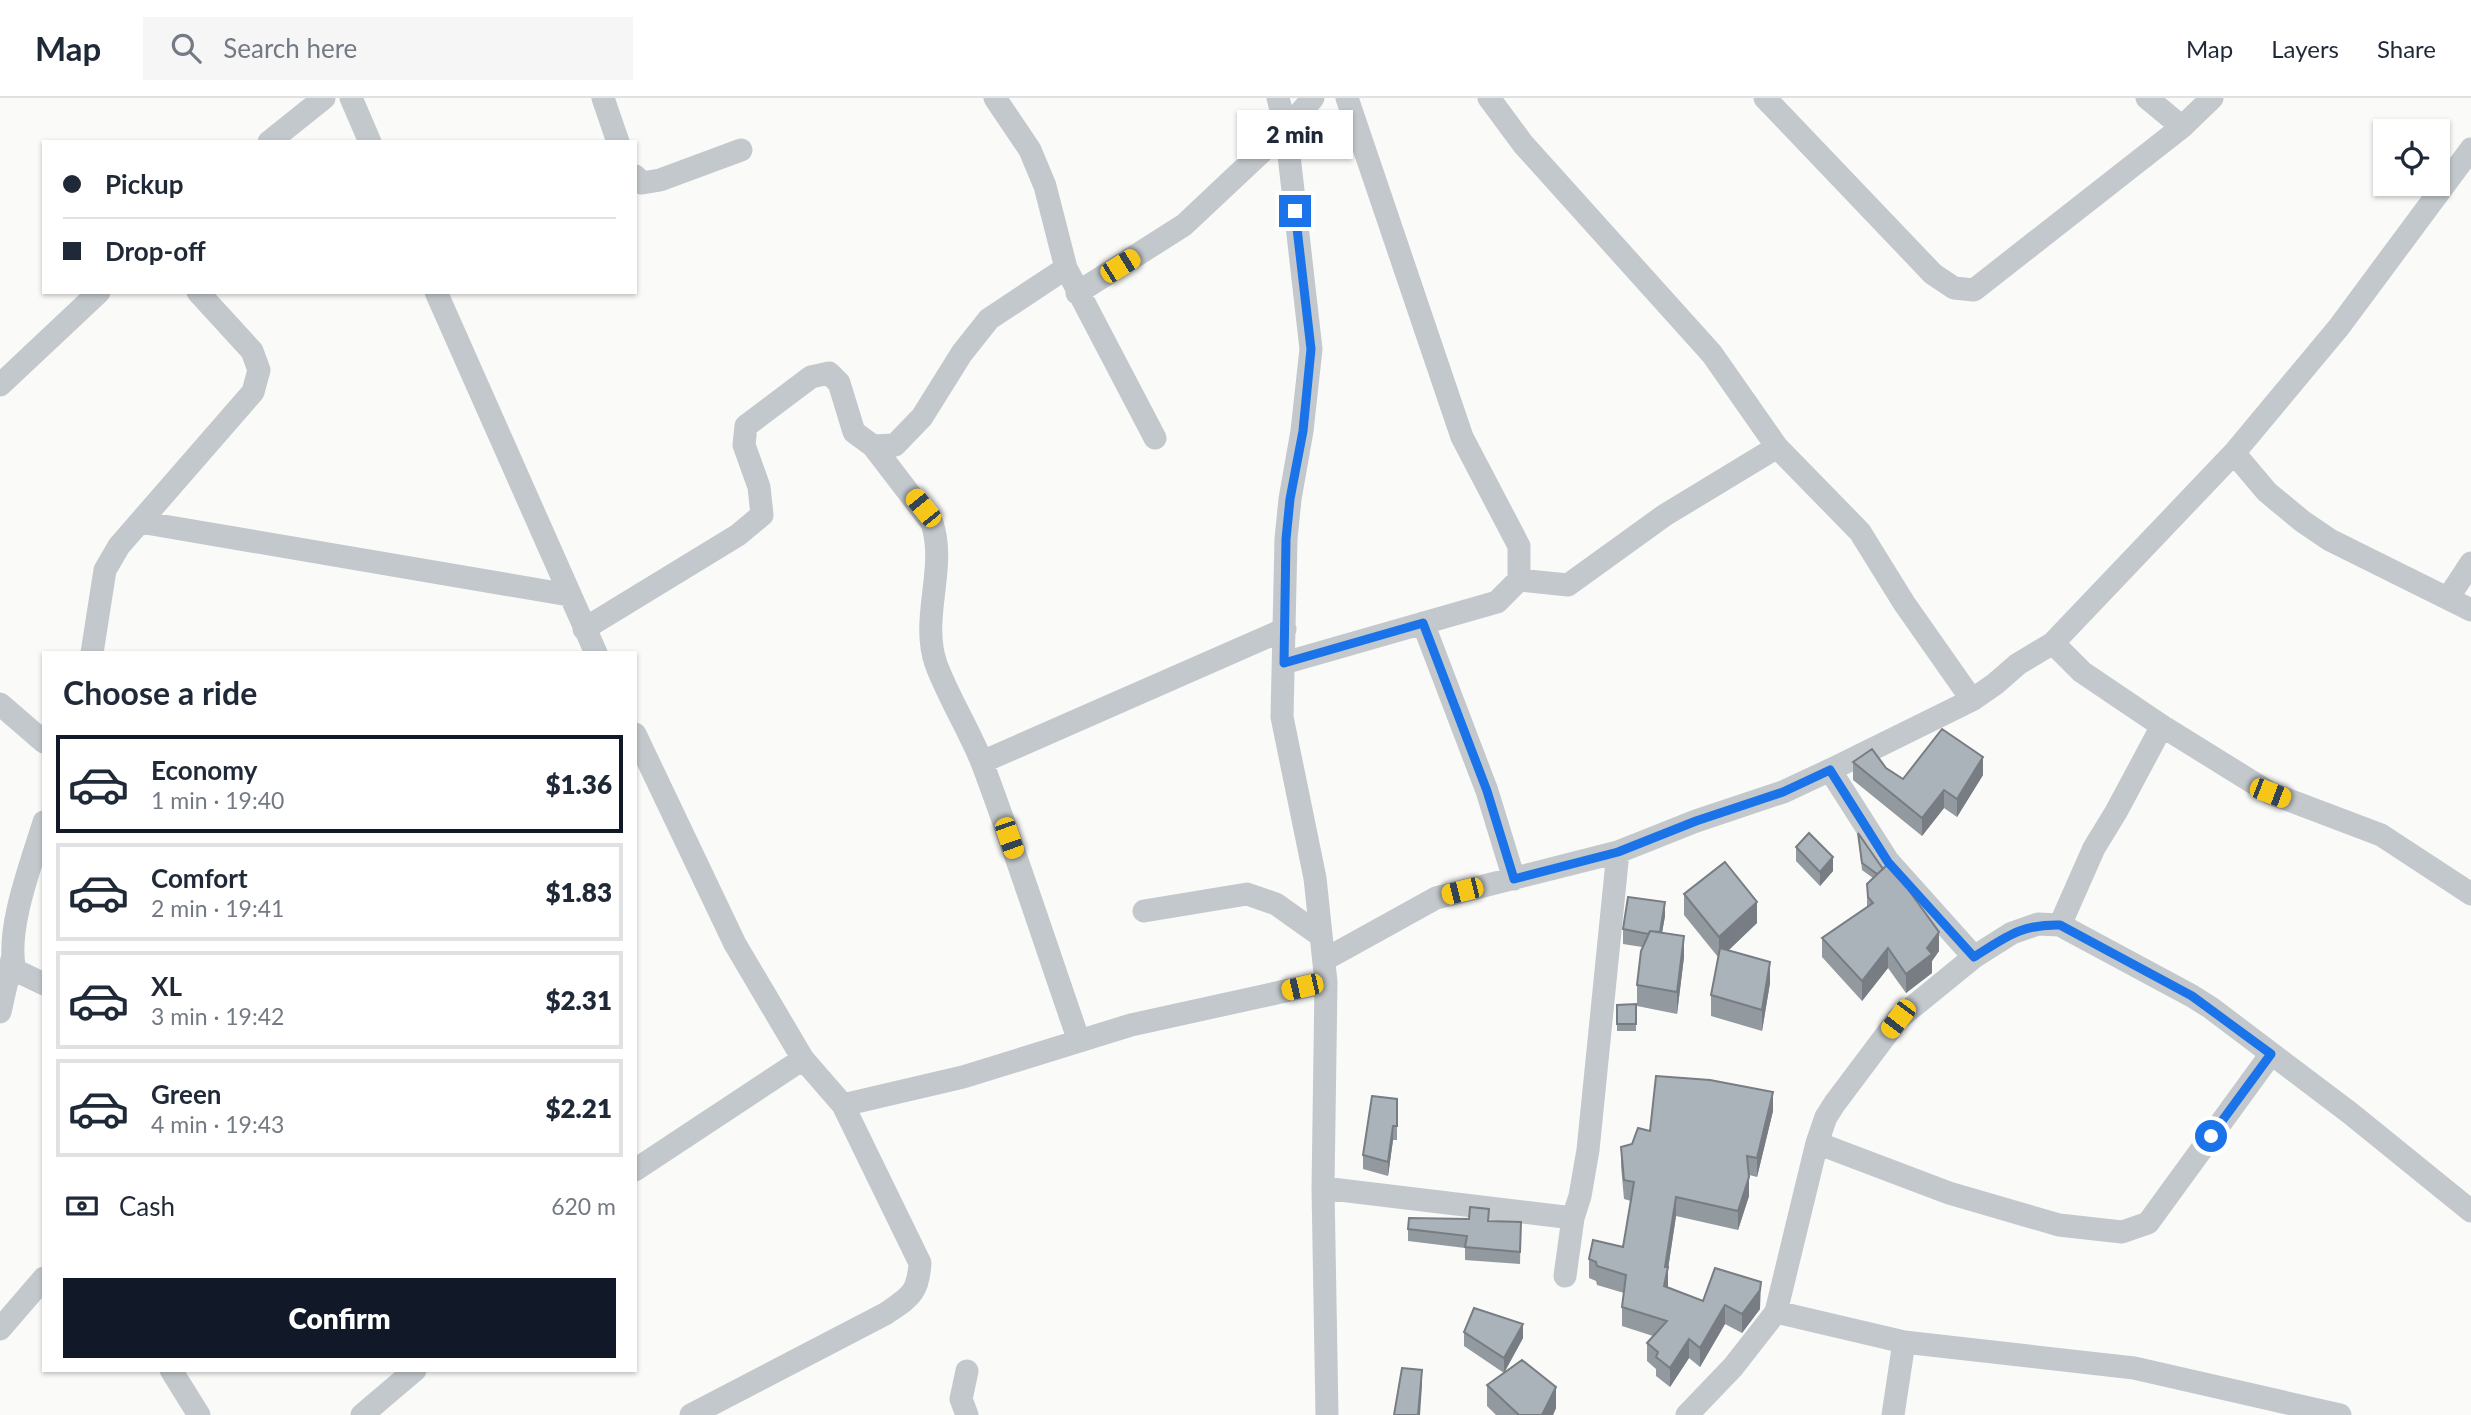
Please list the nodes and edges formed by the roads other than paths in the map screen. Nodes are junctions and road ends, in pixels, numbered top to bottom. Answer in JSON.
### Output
{"nodes":[{"id":1,"x":324,"y":98,"type":"edge"},
{"id":2,"x":351,"y":98,"type":"edge"},
{"id":3,"x":603,"y":98,"type":"edge"},
{"id":4,"x":995,"y":98,"type":"edge"},
{"id":5,"x":1278,"y":98,"type":"edge"},
{"id":6,"x":1313,"y":98,"type":"edge"},
{"id":7,"x":1347,"y":98,"type":"edge"},
{"id":8,"x":1489,"y":98,"type":"edge"},
{"id":9,"x":1765,"y":98,"type":"edge"},
{"id":10,"x":2147,"y":98,"type":"edge"},
{"id":11,"x":2212,"y":98,"type":"edge"},
{"id":12,"x":2182,"y":127,"type":"junction"},
{"id":13,"x":1286,"y":129,"type":"junction"},
{"id":14,"x":272,"y":140,"type":"edge"},
{"id":15,"x":369,"y":140,"type":"edge"},
{"id":16,"x":617,"y":140,"type":"edge"},
{"id":17,"x":2471,"y":149,"type":"edge"},
{"id":18,"x":741,"y":150,"type":"dead end"},
{"id":19,"x":637,"y":178,"type":"edge"},
{"id":20,"x":1066,"y":268,"type":"junction"},
{"id":21,"x":1077,"y":293,"type":"junction"},
{"id":22,"x":97,"y":294,"type":"edge"},
{"id":23,"x":200,"y":294,"type":"edge"},
{"id":24,"x":437,"y":294,"type":"edge"},
{"id":25,"x":0,"y":385,"type":"edge"},
{"id":26,"x":1155,"y":438,"type":"dead end"},
{"id":27,"x":873,"y":446,"type":"junction"},
{"id":28,"x":1777,"y":447,"type":"junction"},
{"id":29,"x":2234,"y":453,"type":"junction"},
{"id":30,"x":141,"y":522,"type":"junction"},
{"id":31,"x":2471,"y":563,"type":"edge"},
{"id":32,"x":1519,"y":580,"type":"junction"},
{"id":33,"x":569,"y":595,"type":"junction"},
{"id":34,"x":2448,"y":598,"type":"junction"},
{"id":35,"x":2471,"y":610,"type":"edge"},
{"id":36,"x":1423,"y":623,"type":"junction"},
{"id":37,"x":584,"y":629,"type":"junction"},
{"id":38,"x":1284,"y":629,"type":"junction"},
{"id":39,"x":2053,"y":643,"type":"junction"},
{"id":40,"x":92,"y":651,"type":"edge"},
{"id":41,"x":595,"y":651,"type":"edge"},
{"id":42,"x":1284,"y":663,"type":"junction"},
{"id":43,"x":1972,"y":700,"type":"junction"},
{"id":44,"x":0,"y":704,"type":"edge"},
{"id":45,"x":2162,"y":726,"type":"junction"},
{"id":46,"x":637,"y":738,"type":"edge"},
{"id":47,"x":42,"y":740,"type":"edge"},
{"id":48,"x":982,"y":762,"type":"junction"},
{"id":49,"x":1830,"y":770,"type":"junction"},
{"id":50,"x":42,"y":829,"type":"edge"},
{"id":51,"x":1618,"y":852,"type":"junction"},
{"id":52,"x":1514,"y":879,"type":"junction"},
{"id":53,"x":2471,"y":894,"type":"edge"},
{"id":54,"x":1144,"y":911,"type":"dead end"},
{"id":55,"x":2060,"y":925,"type":"junction"},
{"id":56,"x":1321,"y":936,"type":"junction"},
{"id":57,"x":1974,"y":957,"type":"junction"},
{"id":58,"x":12,"y":959,"type":"junction"},
{"id":59,"x":1325,"y":971,"type":"junction"},
{"id":60,"x":42,"y":983,"type":"edge"},
{"id":61,"x":0,"y":1012,"type":"edge"},
{"id":62,"x":1079,"y":1041,"type":"junction"},
{"id":63,"x":2271,"y":1054,"type":"junction"},
{"id":64,"x":803,"y":1059,"type":"junction"},
{"id":65,"x":843,"y":1105,"type":"junction"},
{"id":66,"x":1816,"y":1143,"type":"junction"},
{"id":67,"x":637,"y":1169,"type":"edge"},
{"id":68,"x":1323,"y":1188,"type":"junction"},
{"id":69,"x":2471,"y":1211,"type":"edge"},
{"id":70,"x":1573,"y":1218,"type":"junction"},
{"id":71,"x":1565,"y":1276,"type":"dead end"},
{"id":72,"x":42,"y":1280,"type":"edge"},
{"id":73,"x":1776,"y":1312,"type":"junction"},
{"id":74,"x":0,"y":1329,"type":"edge"},
{"id":75,"x":1904,"y":1342,"type":"junction"},
{"id":76,"x":967,"y":1371,"type":"dead end"},
{"id":77,"x":172,"y":1372,"type":"edge"},
{"id":78,"x":413,"y":1372,"type":"edge"},
{"id":79,"x":199,"y":1415,"type":"edge"},
{"id":80,"x":362,"y":1415,"type":"edge"},
{"id":81,"x":691,"y":1415,"type":"edge"},
{"id":82,"x":967,"y":1415,"type":"edge"},
{"id":83,"x":1327,"y":1415,"type":"edge"},
{"id":84,"x":1687,"y":1415,"type":"edge"},
{"id":85,"x":1893,"y":1415,"type":"edge"},
{"id":86,"x":2340,"y":1415,"type":"edge"}],
"edges":[{"from":1,"to":14,"type":"street"},
{"from":2,"to":15,"type":"street"},
{"from":3,"to":16,"type":"street"},
{"from":4,"to":20,"type":"street"},
{"from":5,"to":13,"type":"street"},
{"from":6,"to":13,"type":"street"},
{"from":7,"to":32,"type":"street"},
{"from":8,"to":28,"type":"street"},
{"from":9,"to":12,"type":"street"},
{"from":10,"to":12,"type":"street"},
{"from":11,"to":12,"type":"street"},
{"from":13,"to":21,"type":"street"},
{"from":13,"to":38,"type":"street"},
{"from":17,"to":29,"type":"street"},
{"from":18,"to":19,"type":"street"},
{"from":20,"to":21,"type":"street"},
{"from":20,"to":27,"type":"street"},
{"from":21,"to":26,"type":"street"},
{"from":22,"to":25,"type":"street"},
{"from":23,"to":30,"type":"street"},
{"from":24,"to":33,"type":"street"},
{"from":27,"to":37,"type":"street"},
{"from":27,"to":48,"type":"street"},
{"from":28,"to":32,"type":"street"},
{"from":28,"to":43,"type":"street"},
{"from":29,"to":34,"type":"street"},
{"from":29,"to":39,"type":"street"},
{"from":30,"to":33,"type":"street"},
{"from":30,"to":40,"type":"street"},
{"from":31,"to":34,"type":"street"},
{"from":32,"to":36,"type":"street"},
{"from":33,"to":37,"type":"street"},
{"from":34,"to":35,"type":"street"},
{"from":36,"to":42,"type":"street"},
{"from":36,"to":52,"type":"street"},
{"from":37,"to":41,"type":"street"},
{"from":38,"to":42,"type":"street"},
{"from":38,"to":48,"type":"street"},
{"from":39,"to":43,"type":"street"},
{"from":39,"to":45,"type":"street"},
{"from":42,"to":56,"type":"street"},
{"from":43,"to":49,"type":"street"},
{"from":44,"to":47,"type":"street"},
{"from":45,"to":53,"type":"street"},
{"from":45,"to":55,"type":"street"},
{"from":46,"to":64,"type":"street"},
{"from":48,"to":62,"type":"street"},
{"from":49,"to":51,"type":"street"},
{"from":49,"to":57,"type":"street"},
{"from":50,"to":58,"type":"street"},
{"from":51,"to":52,"type":"street"},
{"from":51,"to":70,"type":"street"},
{"from":52,"to":59,"type":"street"},
{"from":54,"to":56,"type":"street"},
{"from":55,"to":57,"type":"street"},
{"from":55,"to":63,"type":"street"},
{"from":56,"to":59,"type":"street"},
{"from":57,"to":66,"type":"street"},
{"from":58,"to":60,"type":"street"},
{"from":58,"to":61,"type":"street"},
{"from":59,"to":62,"type":"street"},
{"from":59,"to":68,"type":"street"},
{"from":62,"to":65,"type":"street"},
{"from":63,"to":66,"type":"street"},
{"from":63,"to":69,"type":"street"},
{"from":64,"to":65,"type":"street"},
{"from":64,"to":67,"type":"street"},
{"from":65,"to":81,"type":"street"},
{"from":66,"to":73,"type":"street"},
{"from":68,"to":70,"type":"street"},
{"from":68,"to":83,"type":"street"},
{"from":70,"to":71,"type":"street"},
{"from":72,"to":74,"type":"street"},
{"from":73,"to":75,"type":"street"},
{"from":73,"to":84,"type":"street"},
{"from":75,"to":85,"type":"street"},
{"from":75,"to":86,"type":"street"},
{"from":76,"to":82,"type":"street"},
{"from":77,"to":79,"type":"street"},
{"from":78,"to":80,"type":"street"}]}
